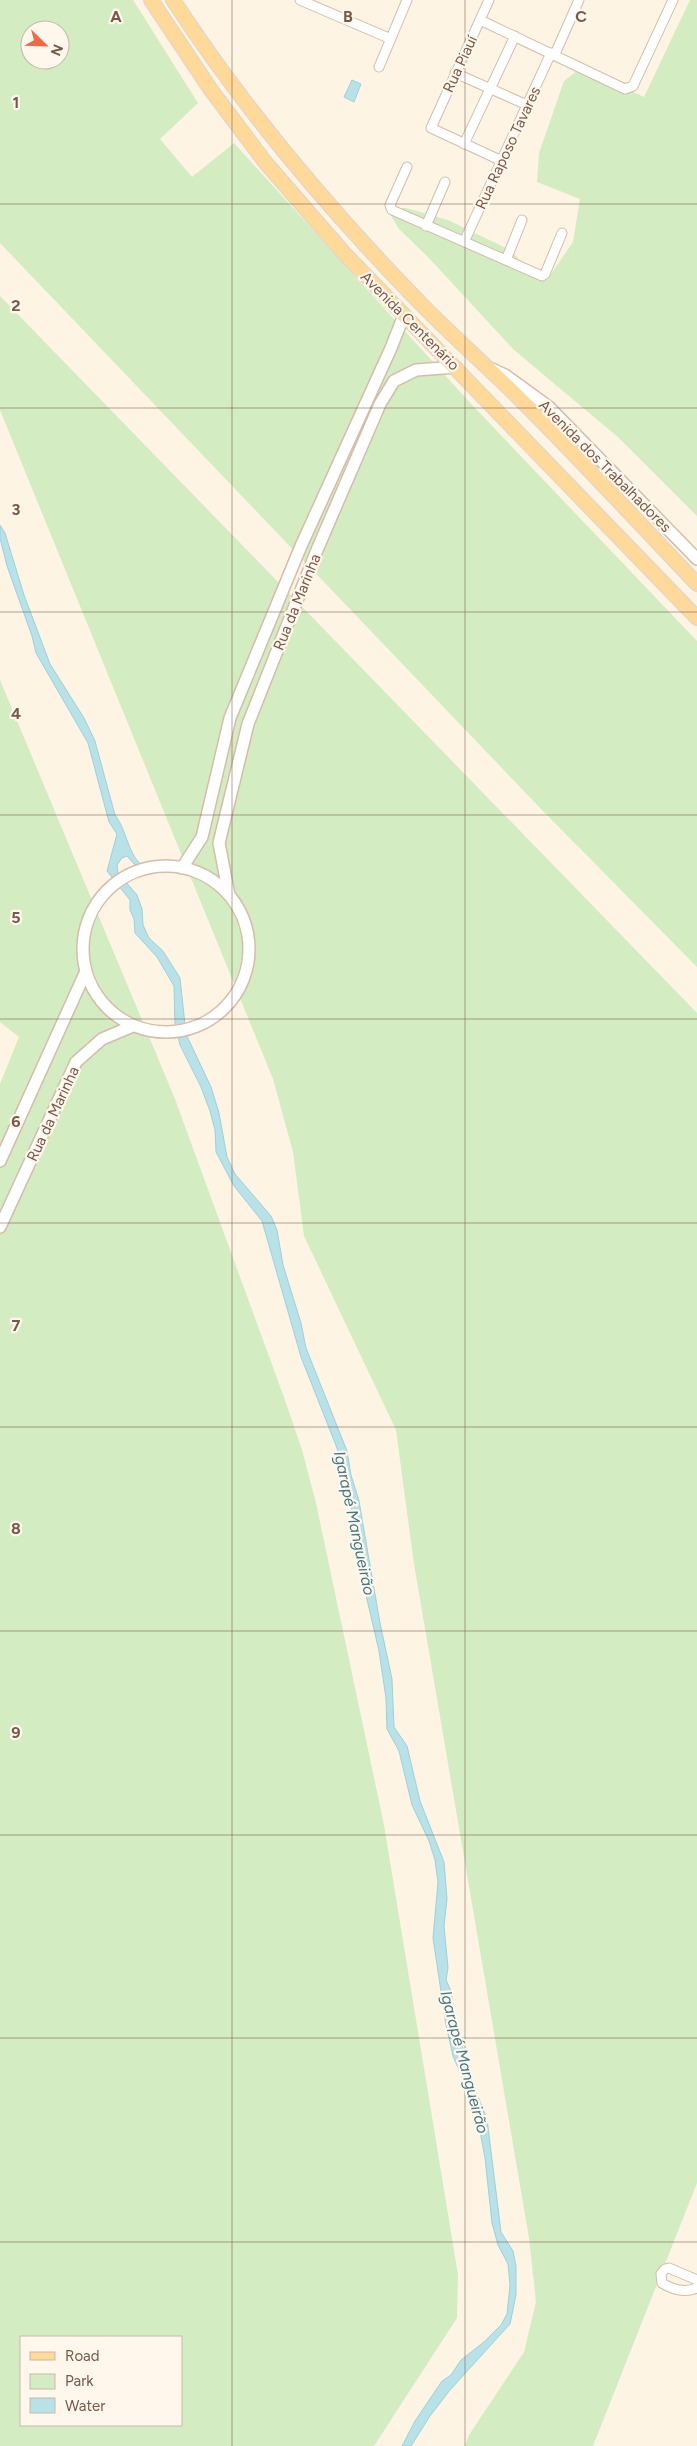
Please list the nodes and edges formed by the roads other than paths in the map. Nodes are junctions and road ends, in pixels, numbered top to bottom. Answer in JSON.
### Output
{"nodes":[{"id":1,"x":150,"y":0,"type":"edge"},
{"id":2,"x":173,"y":0,"type":"edge"},
{"id":3,"x":300,"y":0,"type":"edge"},
{"id":4,"x":407,"y":0,"type":"edge"},
{"id":5,"x":489,"y":0,"type":"edge"},
{"id":6,"x":579,"y":0,"type":"edge"},
{"id":7,"x":673,"y":0,"type":"edge"},
{"id":8,"x":480,"y":20,"type":"junction"},
{"id":9,"x":515,"y":36,"type":"junction"},
{"id":10,"x":391,"y":38,"type":"junction"},
{"id":11,"x":553,"y":54,"type":"junction"},
{"id":12,"x":379,"y":67,"type":"dead end"},
{"id":13,"x":456,"y":73,"type":"junction"},
{"id":14,"x":490,"y":88,"type":"junction"},
{"id":15,"x":527,"y":105,"type":"junction"},
{"id":16,"x":464,"y":144,"type":"junction"},
{"id":17,"x":502,"y":161,"type":"junction"},
{"id":18,"x":407,"y":167,"type":"dead end"},
{"id":19,"x":445,"y":182,"type":"dead end"},
{"id":20,"x":522,"y":220,"type":"dead end"},
{"id":21,"x":426,"y":226,"type":"junction"},
{"id":22,"x":562,"y":233,"type":"dead end"},
{"id":23,"x":464,"y":242,"type":"junction"},
{"id":24,"x":506,"y":260,"type":"junction"},
{"id":25,"x":404,"y":315,"type":"junction"},
{"id":26,"x":482,"y":364,"type":"junction"},
{"id":27,"x":456,"y":367,"type":"junction"},
{"id":28,"x":691,"y":547,"type":"edge"},
{"id":29,"x":697,"y":559,"type":"edge"},
{"id":30,"x":697,"y":584,"type":"edge"},
{"id":31,"x":697,"y":618,"type":"edge"},
{"id":32,"x":182,"y":868,"type":"junction"},
{"id":33,"x":229,"y":895,"type":"junction"},
{"id":34,"x":86,"y":971,"type":"junction"},
{"id":35,"x":133,"y":1026,"type":"junction"},
{"id":36,"x":0,"y":1161,"type":"edge"},
{"id":37,"x":0,"y":1227,"type":"edge"},
{"id":38,"x":697,"y":2280,"type":"edge"},
{"id":39,"x":697,"y":2288,"type":"edge"}],
"edges":[{"from":1,"to":25,"type":"main road","name":"Avenida Centenário"},
{"from":2,"to":26,"type":"main road","name":"Avenida Centenário"},
{"from":3,"to":10,"type":"street"},
{"from":4,"to":10,"type":"street"},
{"from":5,"to":8,"type":"street","name":"Rua Piauí"},
{"from":6,"to":11,"type":"street","name":"Rua Raposo Tavares"},
{"from":7,"to":11,"type":"street"},
{"from":8,"to":9,"type":"street"},
{"from":8,"to":13,"type":"street","name":"Rua Piauí"},
{"from":9,"to":11,"type":"street"},
{"from":9,"to":14,"type":"street"},
{"from":10,"to":12,"type":"street"},
{"from":11,"to":15,"type":"street","name":"Rua Raposo Tavares"},
{"from":13,"to":14,"type":"street"},
{"from":13,"to":16,"type":"street","name":"Rua Piauí"},
{"from":14,"to":15,"type":"street"},
{"from":14,"to":16,"type":"street"},
{"from":15,"to":17,"type":"street","name":"Rua Raposo Tavares"},
{"from":16,"to":17,"type":"street"},
{"from":17,"to":23,"type":"street","name":"Rua Raposo Tavares"},
{"from":18,"to":21,"type":"street"},
{"from":19,"to":21,"type":"street"},
{"from":20,"to":24,"type":"street"},
{"from":21,"to":23,"type":"street"},
{"from":22,"to":24,"type":"street"},
{"from":23,"to":24,"type":"street"},
{"from":25,"to":27,"type":"main road","name":"Avenida Centenário"},
{"from":25,"to":32,"type":"main road","name":"Rua da Marinha"},
{"from":26,"to":28,"type":"main road","name":"Avenida dos Trabalhadores"},
{"from":26,"to":30,"type":"main road","name":"Avenida Centenário"},
{"from":27,"to":31,"type":"main road","name":"Avenida Centenário"},
{"from":27,"to":33,"type":"main road","name":"Rua da Marinha"},
{"from":28,"to":29,"type":"main road","name":"Avenida dos Trabalhadores"},
{"from":32,"to":33,"type":"main road"},
{"from":32,"to":34,"type":"main road"},
{"from":33,"to":35,"type":"main road"},
{"from":34,"to":35,"type":"main road"},
{"from":34,"to":36,"type":"main road","name":"Rua da Marinha"},
{"from":35,"to":37,"type":"main road","name":"Rua da Marinha"},
{"from":38,"to":39,"type":"street"}]}
